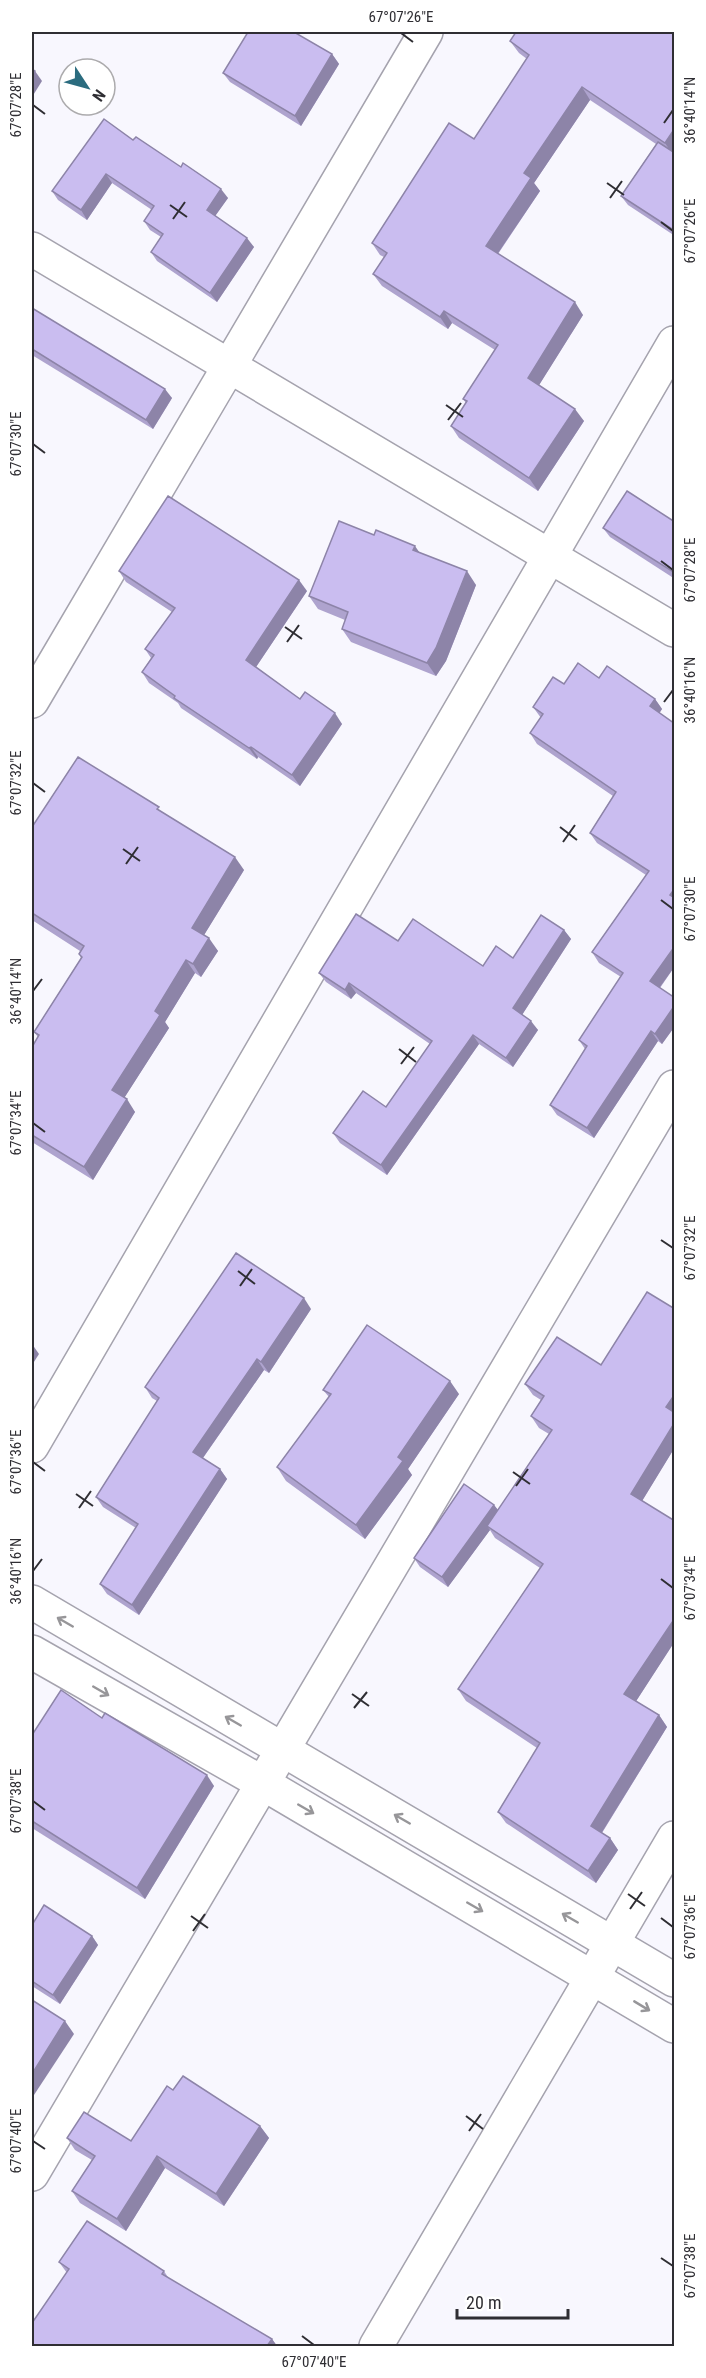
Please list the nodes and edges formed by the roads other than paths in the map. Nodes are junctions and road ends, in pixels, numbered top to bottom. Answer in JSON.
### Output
{"nodes":[{"id":1,"x":426,"y":32,"type":"edge"},
{"id":2,"x":32,"y":249,"type":"edge"},
{"id":3,"x":675,"y":344,"type":"edge"},
{"id":4,"x":229,"y":366,"type":"junction"},
{"id":5,"x":550,"y":557,"type":"junction"},
{"id":6,"x":675,"y":630,"type":"edge"},
{"id":7,"x":32,"y":701,"type":"edge"},
{"id":8,"x":675,"y":1087,"type":"edge"},
{"id":9,"x":32,"y":1446,"type":"edge"},
{"id":10,"x":32,"y":1602,"type":"edge"},
{"id":11,"x":32,"y":1652,"type":"edge"},
{"id":12,"x":284,"y":1750,"type":"junction"},
{"id":13,"x":264,"y":1784,"type":"junction"},
{"id":14,"x":675,"y":1838,"type":"edge"},
{"id":15,"x":613,"y":1943,"type":"junction"},
{"id":16,"x":593,"y":1977,"type":"junction"},
{"id":17,"x":675,"y":1980,"type":"edge"},
{"id":18,"x":675,"y":2026,"type":"edge"},
{"id":19,"x":32,"y":2174,"type":"edge"},
{"id":20,"x":376,"y":2346,"type":"edge"}],
"edges":[{"from":1,"to":4,"type":"street"},
{"from":2,"to":4,"type":"street"},
{"from":3,"to":5,"type":"street"},
{"from":4,"to":5,"type":"street"},
{"from":4,"to":7,"type":"street"},
{"from":5,"to":6,"type":"street"},
{"from":5,"to":9,"type":"street"},
{"from":8,"to":12,"type":"street"},
{"from":12,"to":10,"type":"street","one_way":true},
{"from":11,"to":13,"type":"street","one_way":true},
{"from":12,"to":13,"type":"street"},
{"from":15,"to":12,"type":"street","one_way":true},
{"from":13,"to":16,"type":"street","one_way":true},
{"from":13,"to":19,"type":"street"},
{"from":14,"to":15,"type":"street"},
{"from":15,"to":16,"type":"street"},
{"from":15,"to":17,"type":"street"},
{"from":16,"to":18,"type":"street","one_way":true},
{"from":16,"to":20,"type":"street"}]}
